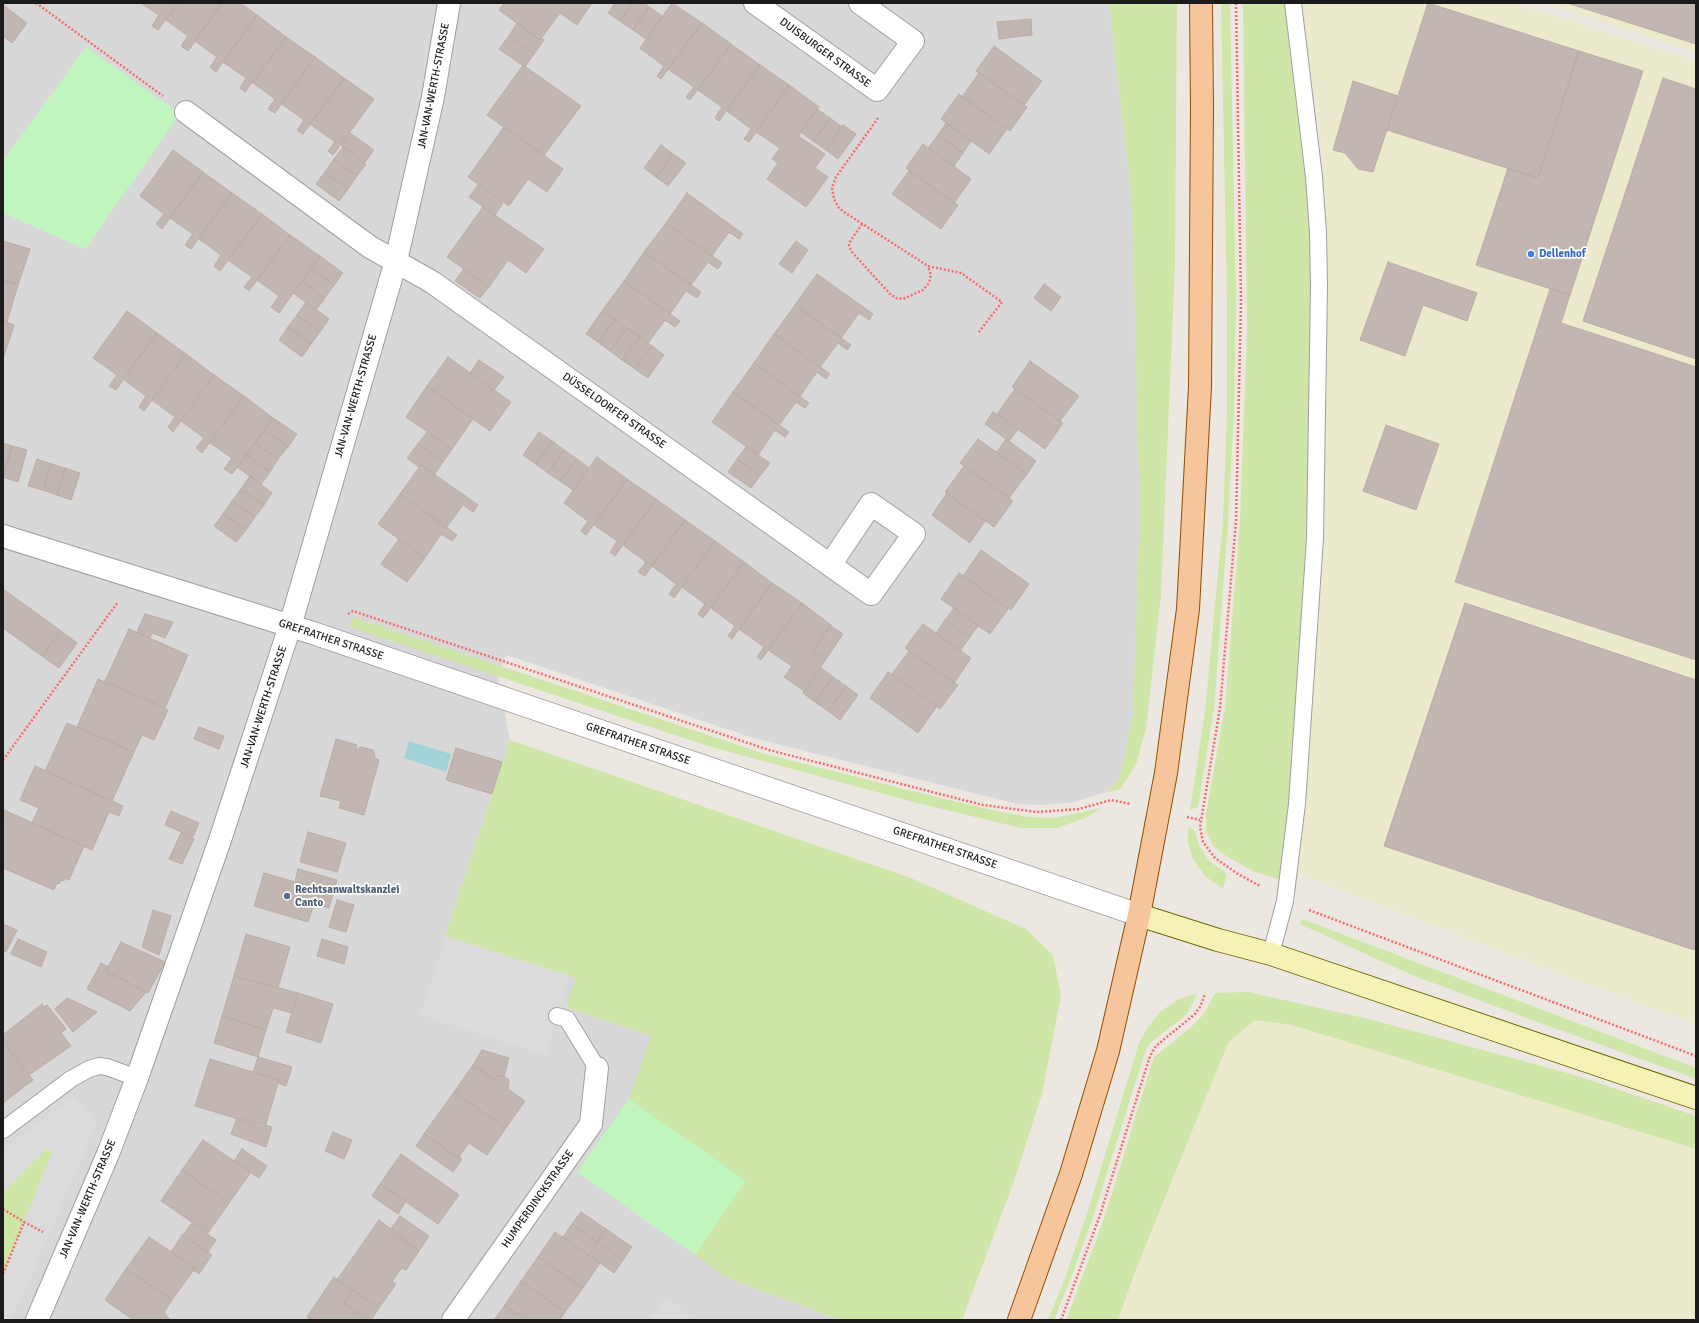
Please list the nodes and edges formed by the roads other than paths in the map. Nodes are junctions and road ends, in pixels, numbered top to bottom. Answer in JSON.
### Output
{"nodes":[{"id":1,"x":449,"y":3,"type":"edge"},
{"id":2,"x":860,"y":3,"type":"edge"},
{"id":3,"x":1201,"y":3,"type":"edge"},
{"id":4,"x":1293,"y":3,"type":"edge"},
{"id":5,"x":766,"y":6,"type":"edge"},
{"id":6,"x":186,"y":112,"type":"road end"},
{"id":7,"x":396,"y":261,"type":"junction"},
{"id":8,"x":3,"y":536,"type":"edge"},
{"id":9,"x":830,"y":565,"type":"dead end"},
{"id":10,"x":290,"y":626,"type":"junction"},
{"id":11,"x":1139,"y":915,"type":"junction"},
{"id":12,"x":1271,"y":954,"type":"junction"},
{"id":13,"x":557,"y":1016,"type":"dead end"},
{"id":14,"x":597,"y":1068,"type":"joint"},
{"id":15,"x":137,"y":1078,"type":"junction"},
{"id":16,"x":1696,"y":1098,"type":"edge"},
{"id":17,"x":3,"y":1130,"type":"edge"},
{"id":18,"x":37,"y":1320,"type":"edge"},
{"id":19,"x":453,"y":1320,"type":"edge"},
{"id":20,"x":1019,"y":1320,"type":"edge"}],
"edges":[{"from":1,"to":7,"type":"street","name":"JAN-VAN-WERTH-STRASSE"},
{"from":2,"to":5,"type":"street","name":"DUISBURGER STRASSE"},
{"from":3,"to":11,"type":"main road"},
{"from":4,"to":12,"type":"lane"},
{"from":6,"to":7,"type":"street"},
{"from":7,"to":9,"type":"street","name":"DÜSSELDORFER STRASSE"},
{"from":7,"to":10,"type":"street","name":"JAN-VAN-WERTH-STRASSE"},
{"from":8,"to":10,"type":"street","name":"GREFRATHER STRASSE"},
{"from":10,"to":11,"type":"street","name":"GREFRATHER STRASSE"},
{"from":10,"to":15,"type":"street","name":"JAN-VAN-WERTH-STRASSE"},
{"from":11,"to":12,"type":"main road"},
{"from":11,"to":20,"type":"main road"},
{"from":12,"to":16,"type":"main road"},
{"from":13,"to":14,"type":"lane"},
{"from":14,"to":19,"type":"street","name":"HUMPERDINCKSTRASSE"},
{"from":15,"to":17,"type":"lane"},
{"from":15,"to":18,"type":"street","name":"JAN-VAN-WERTH-STRASSE"}]}
